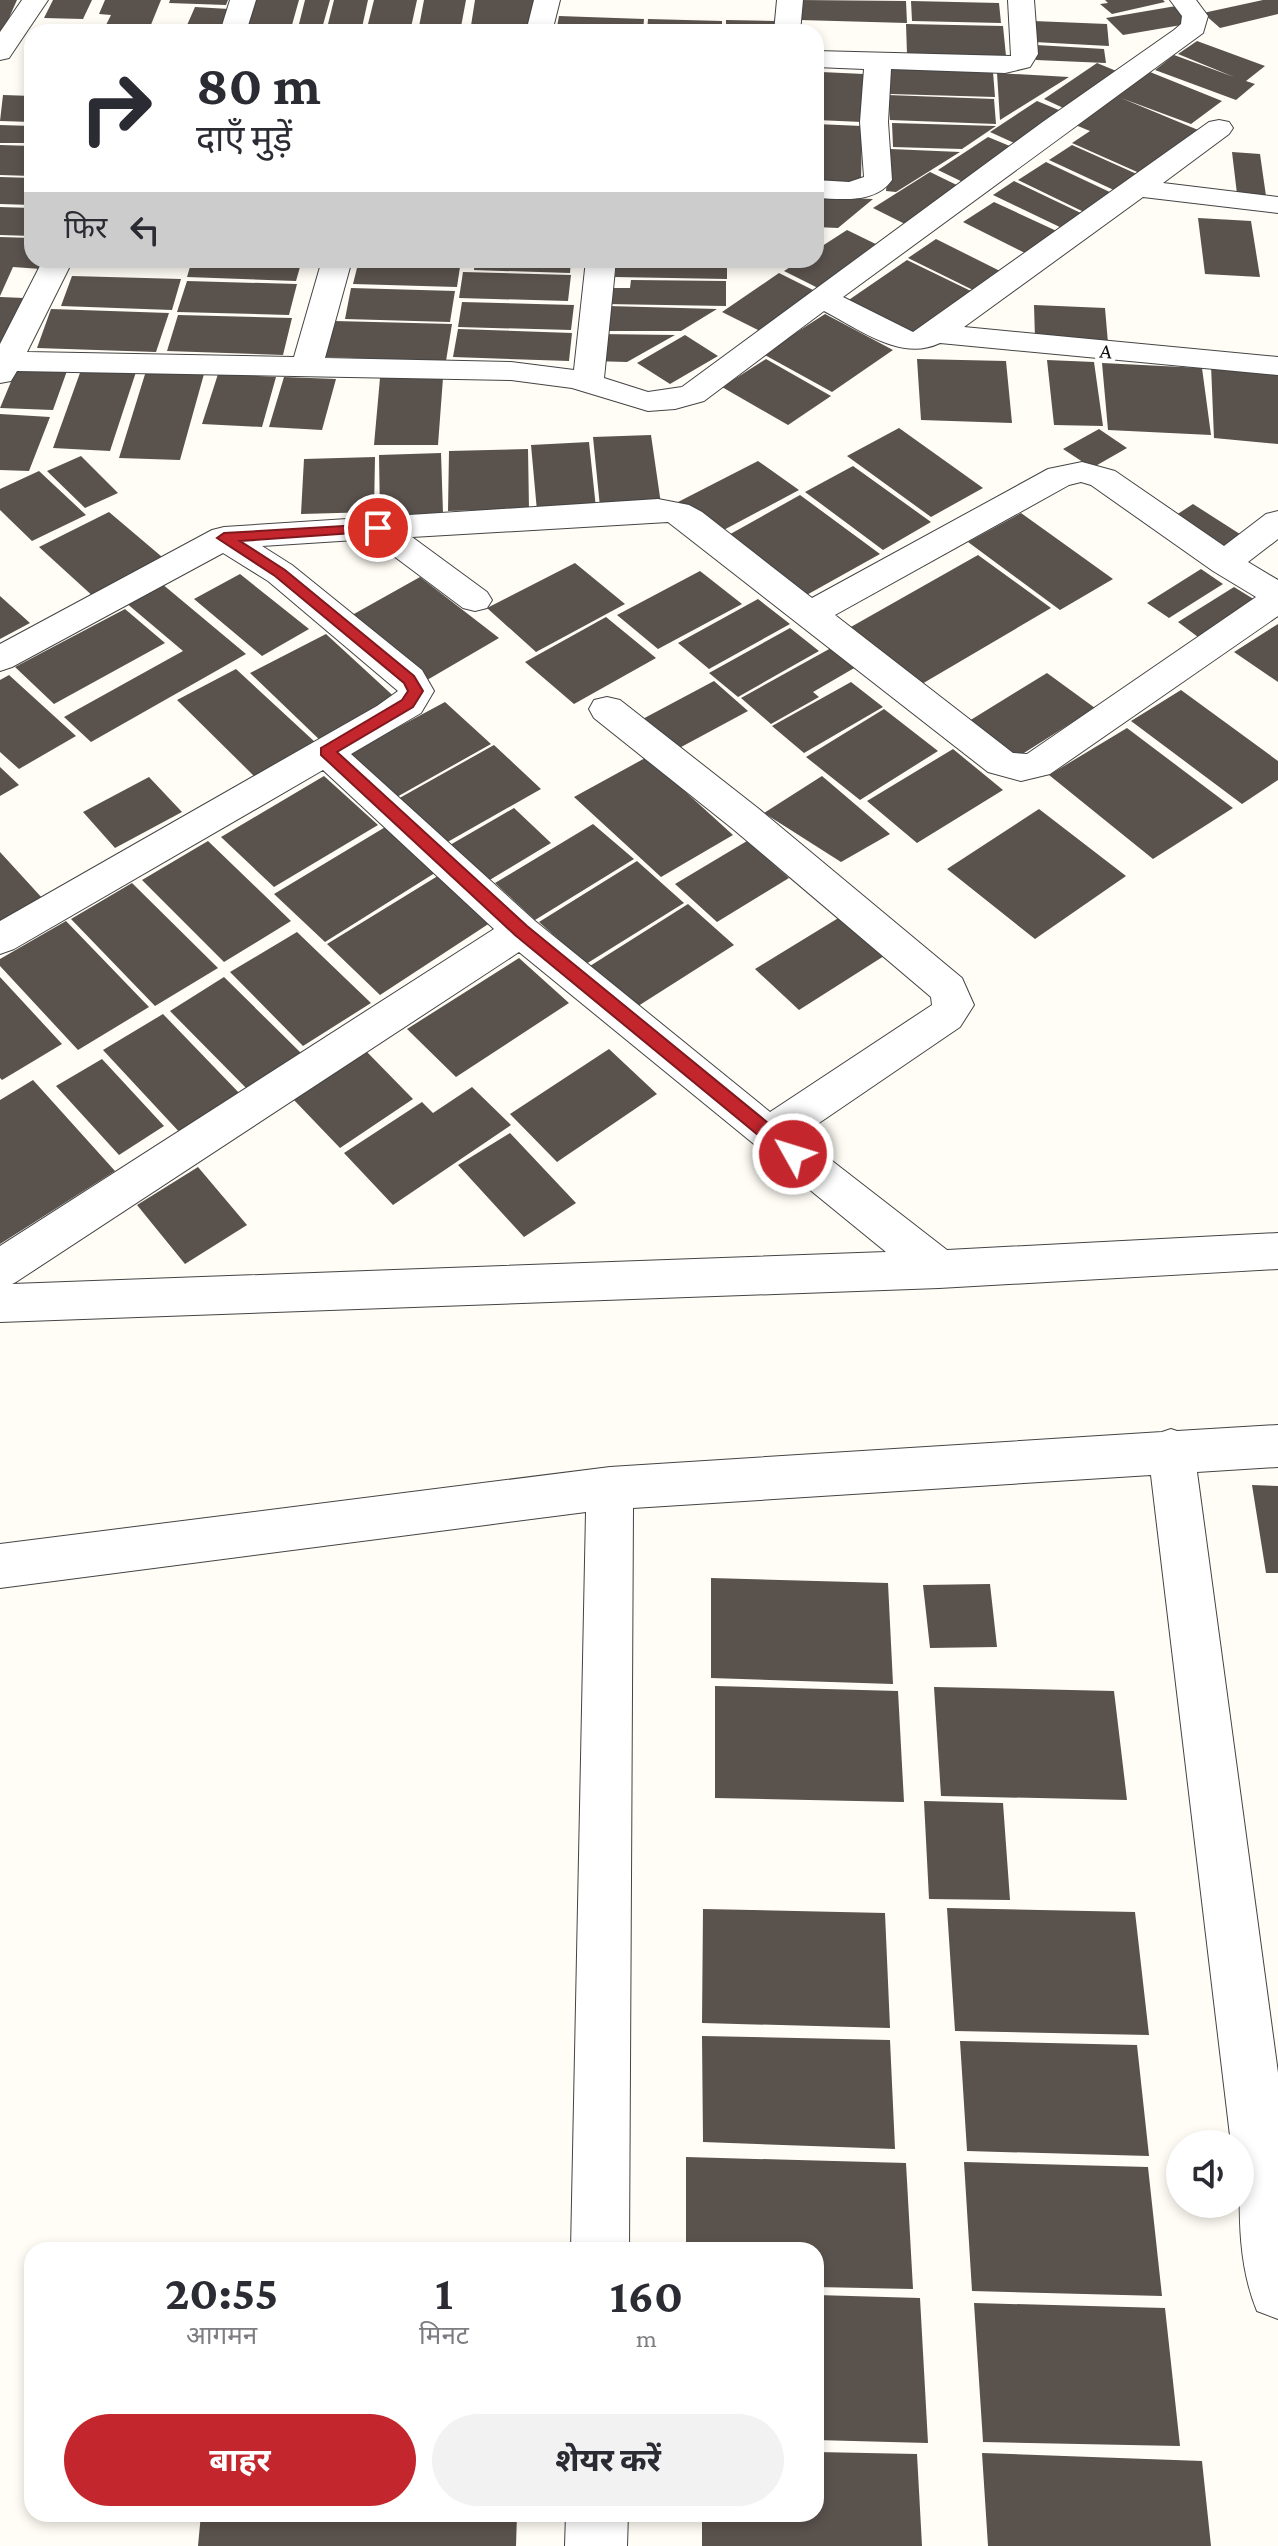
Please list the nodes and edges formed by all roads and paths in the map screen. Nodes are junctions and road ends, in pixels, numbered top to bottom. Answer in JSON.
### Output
{"nodes":[{"id":1,"x":35,"y":0,"type":"edge"},
{"id":2,"x":243,"y":0,"type":"edge"},
{"id":3,"x":547,"y":0,"type":"edge"},
{"id":4,"x":790,"y":0,"type":"edge"},
{"id":5,"x":1021,"y":0,"type":"edge"},
{"id":6,"x":1183,"y":0,"type":"edge"},
{"id":7,"x":236,"y":24,"type":"edge"},
{"id":8,"x":541,"y":24,"type":"edge"},
{"id":9,"x":788,"y":24,"type":"edge"},
{"id":10,"x":16,"y":40,"type":"edge"},
{"id":11,"x":824,"y":59,"type":"edge"},
{"id":12,"x":878,"y":62,"type":"junction"},
{"id":13,"x":1219,"y":128,"type":"dead end"},
{"id":14,"x":1137,"y":188,"type":"junction"},
{"id":15,"x":824,"y":189,"type":"edge"},
{"id":16,"x":1276,"y":205,"type":"edge"},
{"id":17,"x":54,"y":268,"type":"edge"},
{"id":18,"x":335,"y":268,"type":"edge"},
{"id":19,"x":600,"y":268,"type":"edge"},
{"id":20,"x":823,"y":299,"type":"junction"},
{"id":21,"x":935,"y":333,"type":"junction"},
{"id":22,"x":2,"y":366,"type":"edge"},
{"id":23,"x":1278,"y":366,"type":"edge"},
{"id":24,"x":307,"y":367,"type":"junction"},
{"id":25,"x":588,"y":382,"type":"junction"},
{"id":26,"x":1278,"y":522,"type":"edge"},
{"id":27,"x":378,"y":528,"type":"junction"},
{"id":28,"x":224,"y":538,"type":"junction"},
{"id":29,"x":1225,"y":563,"type":"junction"},
{"id":30,"x":1278,"y":597,"type":"edge"},
{"id":31,"x":475,"y":600,"type":"dead end"},
{"id":32,"x":808,"y":615,"type":"junction"},
{"id":33,"x":0,"y":659,"type":"edge"},
{"id":34,"x":607,"y":709,"type":"dead end"},
{"id":35,"x":326,"y":752,"type":"junction"},
{"id":36,"x":521,"y":931,"type":"junction"},
{"id":37,"x":0,"y":939,"type":"edge"},
{"id":38,"x":769,"y":1135,"type":"junction"},
{"id":39,"x":1278,"y":1251,"type":"edge"},
{"id":40,"x":0,"y":1269,"type":"edge"},
{"id":41,"x":939,"y":1269,"type":"junction"},
{"id":42,"x":0,"y":1303,"type":"edge"},
{"id":43,"x":1278,"y":1446,"type":"edge"},
{"id":44,"x":1171,"y":1450,"type":"junction"},
{"id":45,"x":610,"y":1488,"type":"junction"},
{"id":46,"x":0,"y":1566,"type":"edge"},
{"id":47,"x":600,"y":2242,"type":"edge"},
{"id":48,"x":1278,"y":2290,"type":"edge"},
{"id":49,"x":597,"y":2522,"type":"edge"},
{"id":50,"x":596,"y":2546,"type":"edge"}],
"edges":[{"from":1,"to":10,"type":"street"},
{"from":2,"to":7,"type":"street"},
{"from":3,"to":8,"type":"street"},
{"from":4,"to":9,"type":"street"},
{"from":5,"to":12,"type":"street"},
{"from":6,"to":20,"type":"street"},
{"from":11,"to":12,"type":"street"},
{"from":12,"to":15,"type":"street"},
{"from":13,"to":14,"type":"street"},
{"from":14,"to":16,"type":"street"},
{"from":14,"to":21,"type":"street"},
{"from":17,"to":22,"type":"street"},
{"from":18,"to":24,"type":"street"},
{"from":19,"to":25,"type":"street"},
{"from":20,"to":21,"type":"street","name":"A"},
{"from":20,"to":25,"type":"street"},
{"from":21,"to":23,"type":"street","name":"A"},
{"from":22,"to":24,"type":"street"},
{"from":24,"to":25,"type":"street"},
{"from":26,"to":29,"type":"street"},
{"from":27,"to":28,"type":"street"},
{"from":27,"to":31,"type":"street"},
{"from":27,"to":32,"type":"street"},
{"from":28,"to":33,"type":"street"},
{"from":28,"to":35,"type":"street"},
{"from":29,"to":30,"type":"street"},
{"from":29,"to":32,"type":"street"},
{"from":30,"to":32,"type":"street"},
{"from":34,"to":38,"type":"street"},
{"from":35,"to":36,"type":"street"},
{"from":35,"to":37,"type":"street"},
{"from":36,"to":38,"type":"street"},
{"from":36,"to":40,"type":"street"},
{"from":38,"to":41,"type":"street"},
{"from":39,"to":41,"type":"street"},
{"from":41,"to":42,"type":"street"},
{"from":43,"to":44,"type":"street"},
{"from":44,"to":45,"type":"street"},
{"from":44,"to":48,"type":"street"},
{"from":45,"to":46,"type":"street"},
{"from":45,"to":47,"type":"street"},
{"from":49,"to":50,"type":"street"}]}
